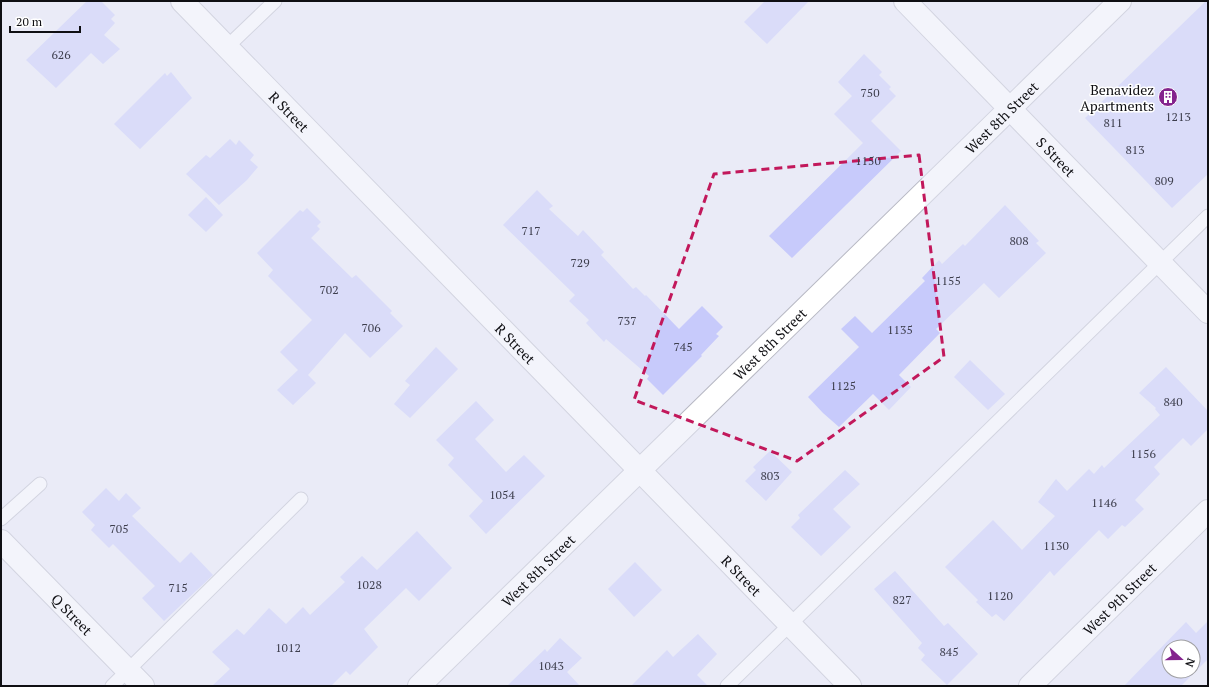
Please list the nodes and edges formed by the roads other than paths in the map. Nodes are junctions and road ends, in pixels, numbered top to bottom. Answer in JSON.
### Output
{"nodes":[{"id":1,"x":182,"y":1,"type":"edge"},
{"id":2,"x":275,"y":1,"type":"edge"},
{"id":3,"x":905,"y":1,"type":"edge"},
{"id":4,"x":1120,"y":1,"type":"edge"},
{"id":5,"x":228,"y":48,"type":"junction"},
{"id":6,"x":1010,"y":109,"type":"junction"},
{"id":7,"x":1208,"y":216,"type":"edge"},
{"id":8,"x":1160,"y":263,"type":"junction"},
{"id":9,"x":1208,"y":312,"type":"edge"},
{"id":10,"x":640,"y":470,"type":"junction"},
{"id":11,"x":40,"y":484,"type":"dead end"},
{"id":12,"x":301,"y":499,"type":"dead end"},
{"id":13,"x":1208,"y":511,"type":"edge"},
{"id":14,"x":1,"y":518,"type":"edge"},
{"id":15,"x":1,"y":541,"type":"edge"},
{"id":16,"x":790,"y":625,"type":"junction"},
{"id":17,"x":128,"y":670,"type":"junction"},
{"id":18,"x":112,"y":686,"type":"edge"},
{"id":19,"x":143,"y":686,"type":"edge"},
{"id":20,"x":419,"y":686,"type":"edge"},
{"id":21,"x":727,"y":686,"type":"edge"},
{"id":22,"x":850,"y":686,"type":"edge"},
{"id":23,"x":1030,"y":686,"type":"edge"}],
"edges":[{"from":1,"to":5,"type":"street","name":"R Street"},
{"from":2,"to":5,"type":"lane"},
{"from":3,"to":6,"type":"street","name":"S Street"},
{"from":4,"to":6,"type":"street","name":"West 8th Street"},
{"from":5,"to":10,"type":"street","name":"R Street"},
{"from":6,"to":8,"type":"street","name":"S Street"},
{"from":6,"to":10,"type":"street","name":"West 8th Street"},
{"from":7,"to":8,"type":"lane"},
{"from":8,"to":9,"type":"street","name":"S Street"},
{"from":8,"to":16,"type":"lane"},
{"from":10,"to":16,"type":"street","name":"R Street"},
{"from":10,"to":20,"type":"street","name":"West 8th Street"},
{"from":11,"to":14,"type":"lane"},
{"from":12,"to":17,"type":"lane"},
{"from":13,"to":23,"type":"street","name":"West 9th Street"},
{"from":15,"to":17,"type":"street","name":"Q Street"},
{"from":16,"to":21,"type":"lane"},
{"from":16,"to":22,"type":"street","name":"R Street"},
{"from":17,"to":18,"type":"lane"},
{"from":17,"to":19,"type":"street","name":"Q Street"}]}
